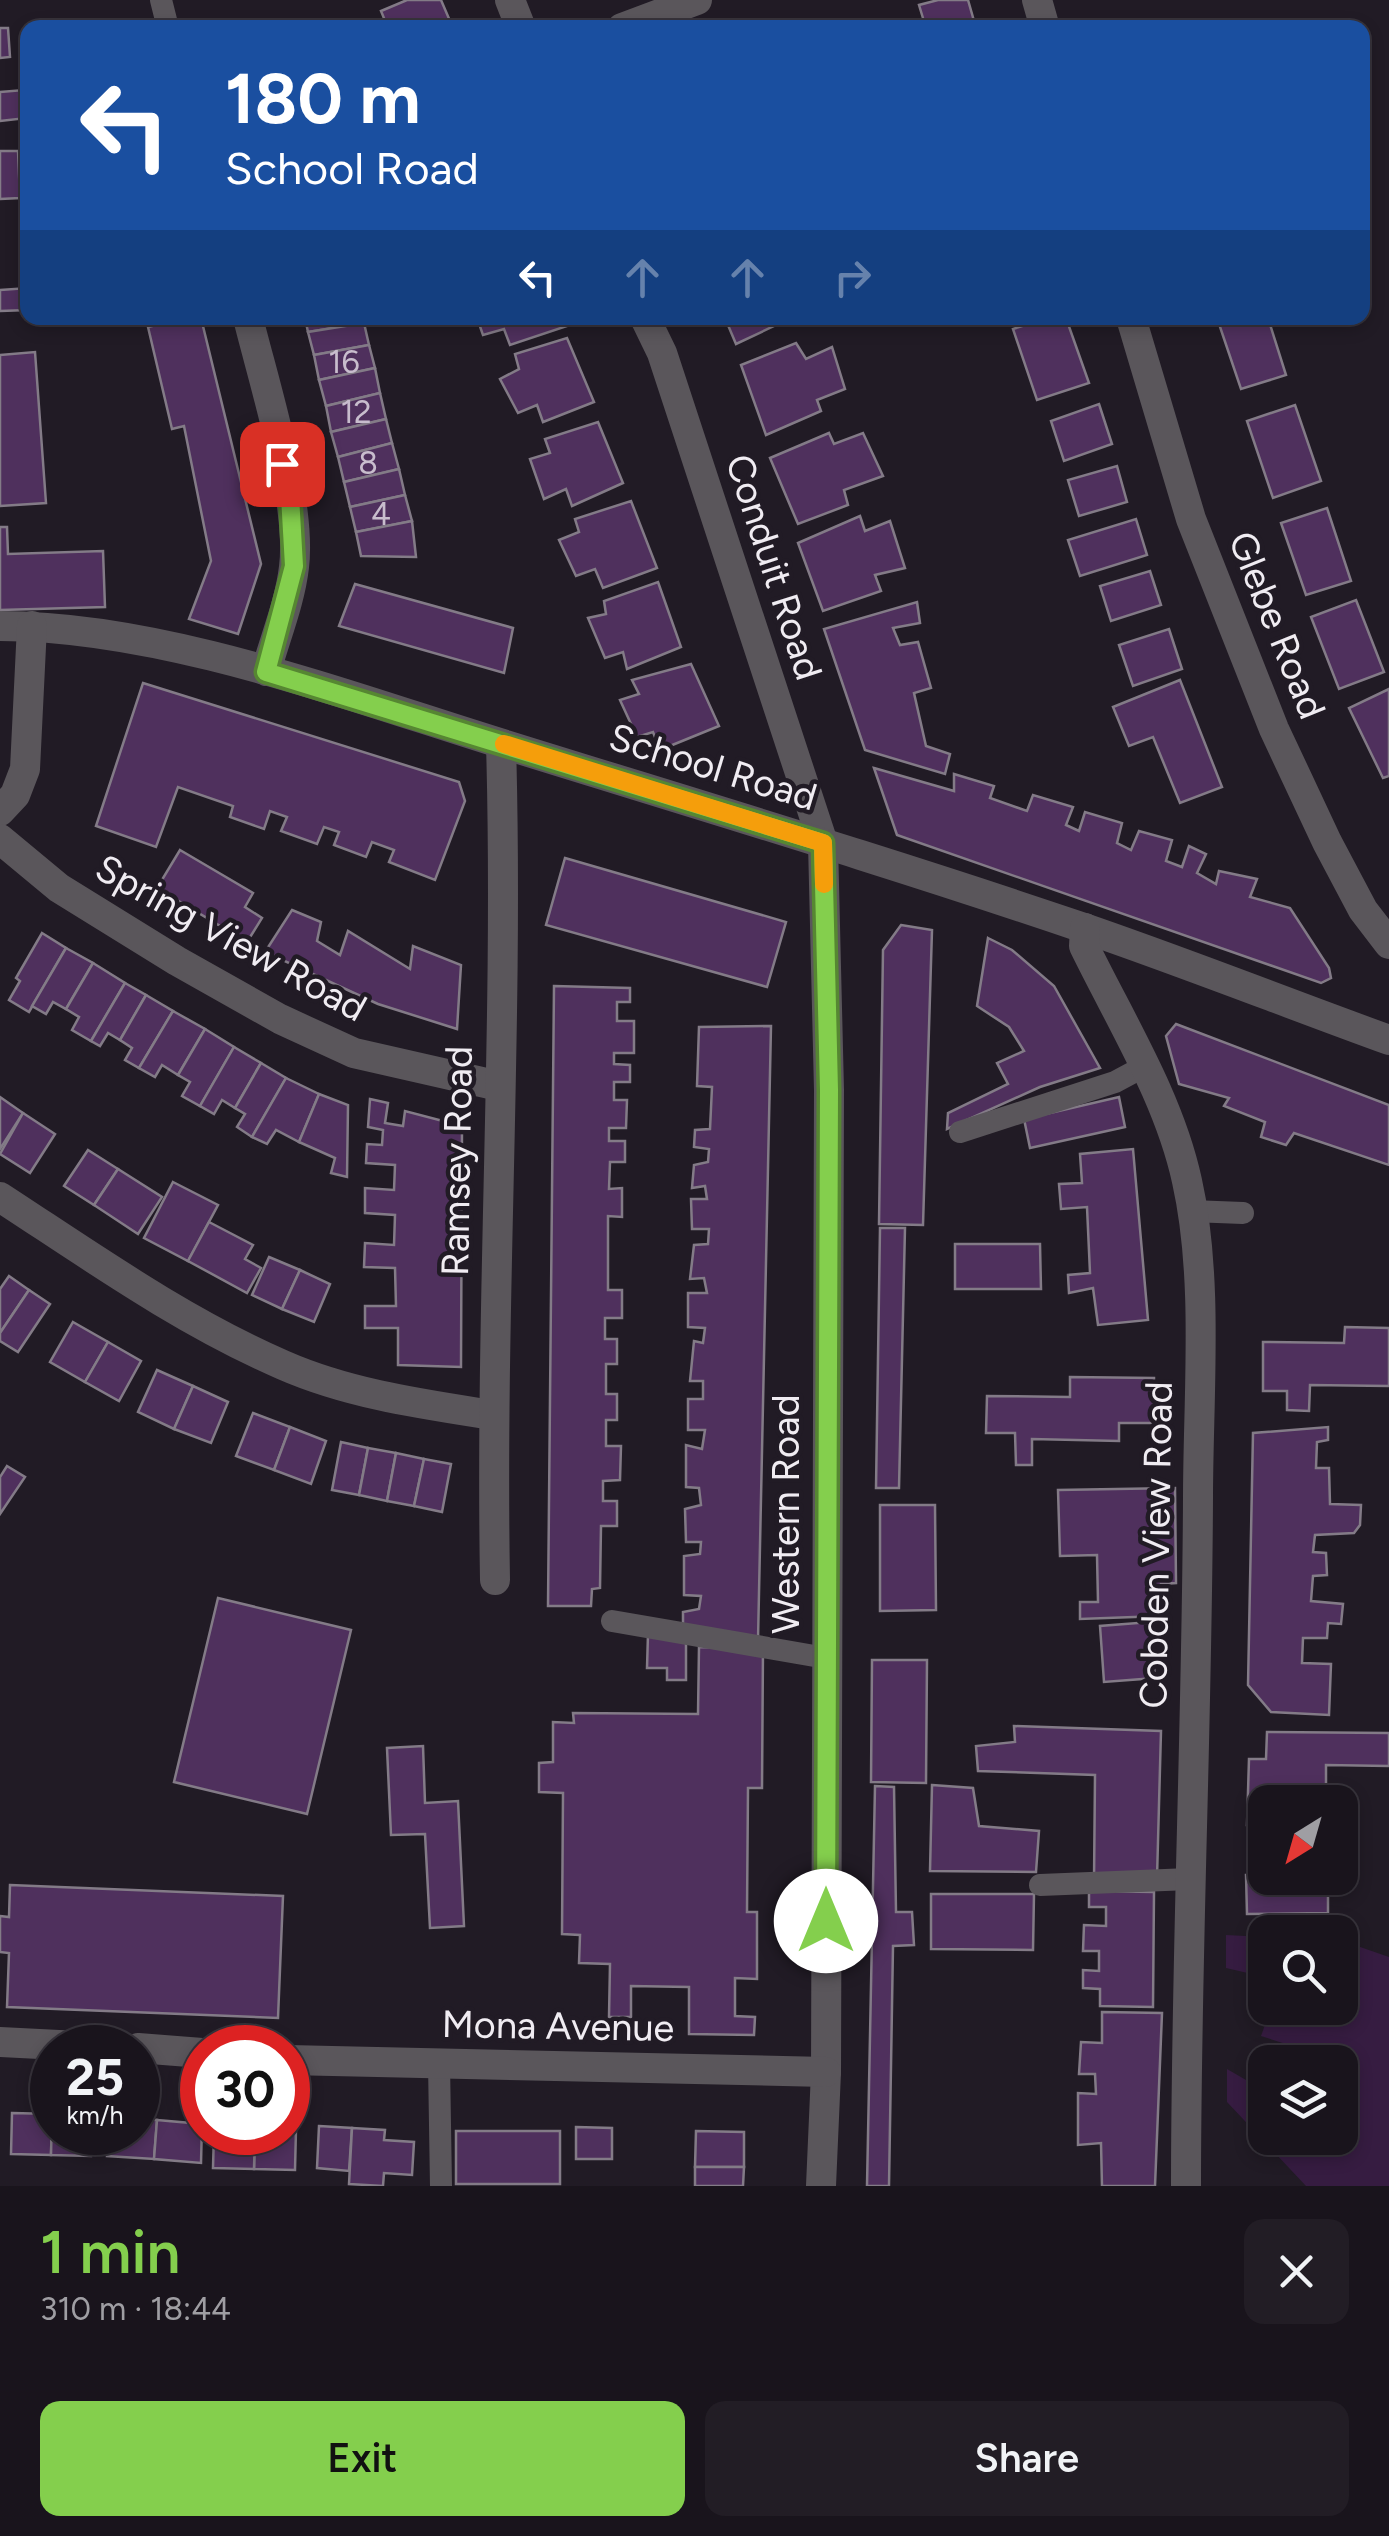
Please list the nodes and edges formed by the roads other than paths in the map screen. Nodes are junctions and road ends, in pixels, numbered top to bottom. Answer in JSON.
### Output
{"nodes":[{"id":1,"x":697,"y":0,"type":"edge"},
{"id":2,"x":643,"y":20,"type":"edge"},
{"id":3,"x":250,"y":325,"type":"edge"},
{"id":4,"x":648,"y":325,"type":"edge"},
{"id":5,"x":1133,"y":325,"type":"edge"},
{"id":6,"x":0,"y":626,"type":"edge"},
{"id":7,"x":32,"y":626,"type":"junction"},
{"id":8,"x":266,"y":672,"type":"junction"},
{"id":9,"x":501,"y":744,"type":"junction"},
{"id":10,"x":0,"y":811,"type":"edge"},
{"id":11,"x":0,"y":838,"type":"edge"},
{"id":12,"x":823,"y":843,"type":"junction"},
{"id":13,"x":1084,"y":928,"type":"junction"},
{"id":14,"x":1389,"y":944,"type":"edge"},
{"id":15,"x":1389,"y":1040,"type":"edge"},
{"id":16,"x":1144,"y":1067,"type":"junction"},
{"id":17,"x":500,"y":1086,"type":"junction"},
{"id":18,"x":960,"y":1132,"type":"dead end"},
{"id":19,"x":0,"y":1197,"type":"edge"},
{"id":20,"x":1192,"y":1211,"type":"junction"},
{"id":21,"x":1243,"y":1213,"type":"dead end"},
{"id":22,"x":492,"y":1415,"type":"junction"},
{"id":23,"x":495,"y":1580,"type":"dead end"},
{"id":24,"x":612,"y":1621,"type":"dead end"},
{"id":25,"x":826,"y":1658,"type":"junction"},
{"id":26,"x":1190,"y":1879,"type":"junction"},
{"id":27,"x":1040,"y":1885,"type":"dead end"},
{"id":28,"x":0,"y":2042,"type":"edge"},
{"id":29,"x":30,"y":2044,"type":"edge"},
{"id":30,"x":310,"y":2060,"type":"edge"},
{"id":31,"x":438,"y":2063,"type":"junction"},
{"id":32,"x":826,"y":2072,"type":"junction"},
{"id":33,"x":441,"y":2186,"type":"edge"},
{"id":34,"x":821,"y":2186,"type":"edge"},
{"id":35,"x":1186,"y":2186,"type":"edge"}],
"edges":[{"from":1,"to":2,"type":"street"},
{"from":3,"to":8,"type":"street"},
{"from":4,"to":12,"type":"street","name":"Conduit Road"},
{"from":5,"to":14,"type":"street","name":"Glebe Road"},
{"from":6,"to":7,"type":"street","name":"School Road"},
{"from":7,"to":8,"type":"street","name":"School Road"},
{"from":7,"to":10,"type":"street"},
{"from":8,"to":9,"type":"street","name":"School Road"},
{"from":9,"to":12,"type":"street","name":"School Road"},
{"from":9,"to":17,"type":"street","name":"Ramsey Road"},
{"from":11,"to":17,"type":"street","name":"Spring View Road"},
{"from":12,"to":13,"type":"street","name":"School Road"},
{"from":12,"to":25,"type":"street","name":"Western Road"},
{"from":13,"to":15,"type":"street","name":"School Road"},
{"from":13,"to":16,"type":"street","name":"Cobden View Road"},
{"from":16,"to":18,"type":"lane"},
{"from":16,"to":20,"type":"street","name":"Cobden View Road"},
{"from":17,"to":22,"type":"street","name":"Ramsey Road"},
{"from":19,"to":22,"type":"street"},
{"from":20,"to":21,"type":"lane"},
{"from":20,"to":26,"type":"street","name":"Cobden View Road"},
{"from":22,"to":23,"type":"street","name":"Ramsey Road"},
{"from":24,"to":25,"type":"lane"},
{"from":25,"to":32,"type":"street","name":"Western Road"},
{"from":26,"to":27,"type":"lane"},
{"from":26,"to":35,"type":"street","name":"Cobden View Road"},
{"from":28,"to":29,"type":"street"},
{"from":30,"to":31,"type":"street","name":"Mona Avenue"},
{"from":31,"to":32,"type":"street","name":"Mona Avenue"},
{"from":31,"to":33,"type":"lane"},
{"from":32,"to":34,"type":"street","name":"Western Road"}]}
